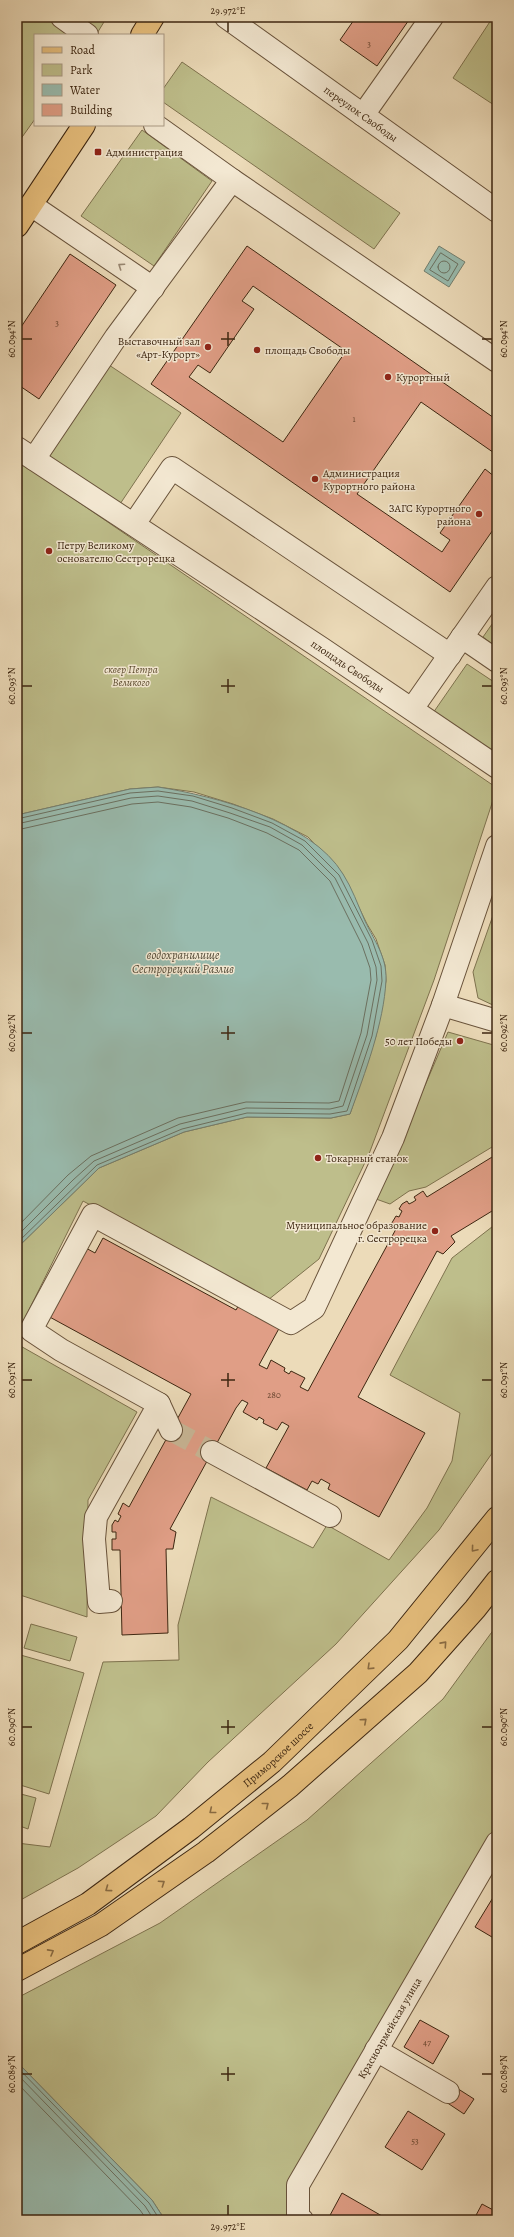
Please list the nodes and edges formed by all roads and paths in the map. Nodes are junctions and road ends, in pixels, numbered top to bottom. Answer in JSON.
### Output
{"nodes":[{"id":1,"x":62,"y":17,"type":"edge"},
{"id":2,"x":153,"y":17,"type":"edge"},
{"id":3,"x":226,"y":17,"type":"edge"},
{"id":4,"x":432,"y":17,"type":"edge"},
{"id":5,"x":86,"y":34,"type":"edge"},
{"id":6,"x":143,"y":34,"type":"edge"},
{"id":7,"x":363,"y":115,"type":"junction"},
{"id":8,"x":83,"y":126,"type":"edge"},
{"id":9,"x":156,"y":126,"type":"edge"},
{"id":10,"x":232,"y":180,"type":"junction"},
{"id":11,"x":31,"y":205,"type":"junction"},
{"id":12,"x":497,"y":211,"type":"edge"},
{"id":13,"x":17,"y":226,"type":"edge"},
{"id":14,"x":153,"y":288,"type":"junction"},
{"id":15,"x":497,"y":361,"type":"edge"},
{"id":16,"x":25,"y":454,"type":"edge"},
{"id":17,"x":134,"y":524,"type":"junction"},
{"id":18,"x":497,"y":587,"type":"edge"},
{"id":19,"x":462,"y":638,"type":"junction"},
{"id":20,"x":450,"y":655,"type":"junction"},
{"id":21,"x":497,"y":662,"type":"edge"},
{"id":22,"x":412,"y":709,"type":"junction"},
{"id":23,"x":497,"y":767,"type":"edge"},
{"id":24,"x":497,"y":846,"type":"edge"},
{"id":25,"x":443,"y":1005,"type":"junction"},
{"id":26,"x":497,"y":1021,"type":"edge"},
{"id":27,"x":159,"y":1404,"type":"junction"},
{"id":28,"x":171,"y":1430,"type":"tunnel mouth"},
{"id":29,"x":212,"y":1452,"type":"tunnel mouth"},
{"id":30,"x":330,"y":1516,"type":"dead end"},
{"id":31,"x":497,"y":1518,"type":"edge"},
{"id":32,"x":497,"y":1581,"type":"edge"},
{"id":33,"x":111,"y":1601,"type":"dead end"},
{"id":34,"x":497,"y":1843,"type":"edge"},
{"id":35,"x":17,"y":1943,"type":"edge"},
{"id":36,"x":17,"y":1970,"type":"edge"},
{"id":37,"x":376,"y":2050,"type":"junction"},
{"id":38,"x":448,"y":2092,"type":"dead end"},
{"id":39,"x":300,"y":2219,"type":"edge"}],
"edges":[{"from":1,"to":5,"type":"street"},
{"from":2,"to":6,"type":"main road"},
{"from":3,"to":7,"type":"street","name":"переулок Свободы"},
{"from":4,"to":7,"type":"street"},
{"from":7,"to":12,"type":"street","name":"переулок Свободы"},
{"from":8,"to":11,"type":"main road"},
{"from":9,"to":10,"type":"street"},
{"from":10,"to":14,"type":"street"},
{"from":10,"to":15,"type":"street"},
{"from":11,"to":13,"type":"main road"},
{"from":14,"to":11,"type":"street","one_way":true},
{"from":14,"to":16,"type":"street"},
{"from":16,"to":17,"type":"street","name":"площадь Свободы"},
{"from":17,"to":20,"type":"street"},
{"from":17,"to":22,"type":"street","name":"площадь Свободы"},
{"from":18,"to":19,"type":"street"},
{"from":19,"to":20,"type":"street"},
{"from":19,"to":21,"type":"street"},
{"from":20,"to":22,"type":"street"},
{"from":22,"to":23,"type":"street","name":"площадь Свободы"},
{"from":24,"to":25,"type":"street"},
{"from":25,"to":26,"type":"street"},
{"from":25,"to":27,"type":"street"},
{"from":27,"to":28,"type":"street"},
{"from":27,"to":33,"type":"street"},
{"from":29,"to":30,"type":"street"},
{"from":31,"to":35,"type":"main road","name":"Приморское шоссе","one_way":true},
{"from":36,"to":32,"type":"main road","one_way":true},
{"from":34,"to":37,"type":"street","name":"Красноармейская улица"},
{"from":37,"to":38,"type":"street"},
{"from":37,"to":39,"type":"street","name":"Красноармейская улица"}]}
